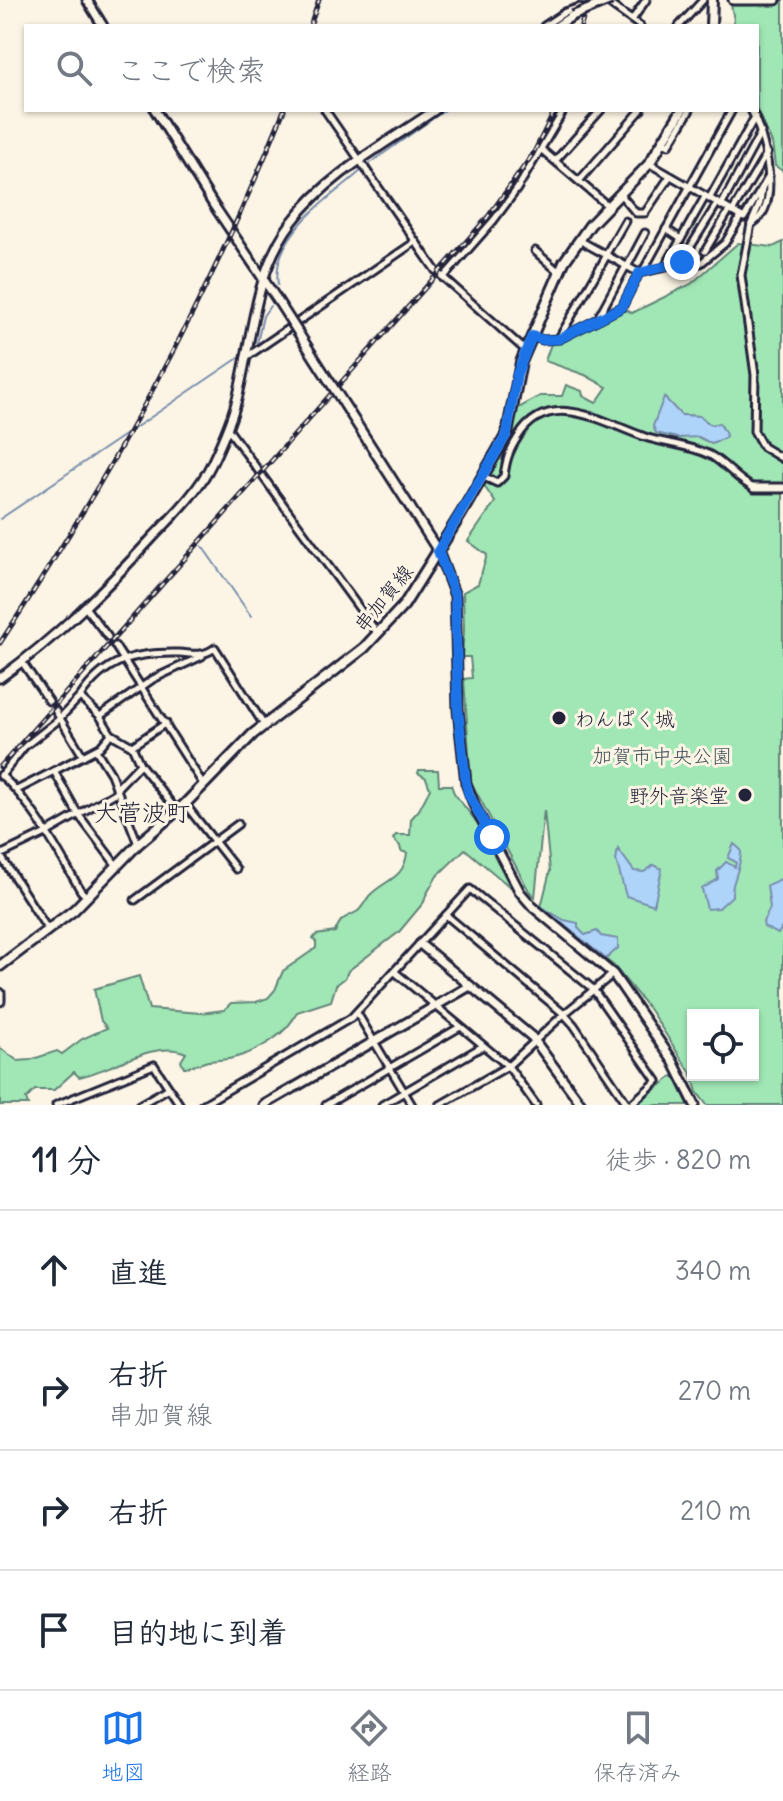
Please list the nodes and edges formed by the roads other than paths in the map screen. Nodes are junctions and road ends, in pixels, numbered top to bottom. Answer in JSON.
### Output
{"nodes":[{"id":1,"x":87,"y":0,"type":"edge"},
{"id":2,"x":604,"y":0,"type":"edge"},
{"id":3,"x":611,"y":0,"type":"edge"},
{"id":4,"x":646,"y":0,"type":"edge"},
{"id":5,"x":703,"y":0,"type":"edge"},
{"id":6,"x":712,"y":0,"type":"edge"},
{"id":7,"x":733,"y":0,"type":"edge"},
{"id":8,"x":776,"y":0,"type":"edge"},
{"id":9,"x":741,"y":1,"type":"edge"},
{"id":10,"x":580,"y":7,"type":"dead end"},
{"id":11,"x":632,"y":20,"type":"junction"},
{"id":12,"x":102,"y":24,"type":"edge"},
{"id":13,"x":547,"y":24,"type":"edge"},
{"id":14,"x":560,"y":24,"type":"edge"},
{"id":15,"x":637,"y":24,"type":"edge"},
{"id":16,"x":681,"y":24,"type":"edge"},
{"id":17,"x":711,"y":24,"type":"edge"},
{"id":18,"x":156,"y":112,"type":"edge"},
{"id":19,"x":326,"y":112,"type":"edge"},
{"id":20,"x":432,"y":112,"type":"edge"},
{"id":21,"x":563,"y":112,"type":"edge"},
{"id":22,"x":599,"y":112,"type":"edge"},
{"id":23,"x":639,"y":112,"type":"edge"},
{"id":24,"x":681,"y":112,"type":"edge"},
{"id":25,"x":689,"y":112,"type":"edge"},
{"id":26,"x":731,"y":112,"type":"edge"},
{"id":27,"x":752,"y":112,"type":"edge"},
{"id":28,"x":755,"y":117,"type":"junction"},
{"id":29,"x":761,"y":131,"type":"junction"},
{"id":30,"x":664,"y":142,"type":"junction"},
{"id":31,"x":542,"y":150,"type":"junction"},
{"id":32,"x":767,"y":153,"type":"junction"},
{"id":33,"x":555,"y":161,"type":"junction"},
{"id":34,"x":360,"y":162,"type":"junction"},
{"id":35,"x":649,"y":164,"type":"junction"},
{"id":36,"x":769,"y":175,"type":"junction"},
{"id":37,"x":670,"y":176,"type":"junction"},
{"id":38,"x":579,"y":181,"type":"junction"},
{"id":39,"x":690,"y":187,"type":"junction"},
{"id":40,"x":762,"y":187,"type":"junction"},
{"id":41,"x":620,"y":194,"type":"junction"},
{"id":42,"x":707,"y":198,"type":"junction"},
{"id":43,"x":719,"y":205,"type":"junction"},
{"id":44,"x":608,"y":206,"type":"junction"},
{"id":45,"x":730,"y":212,"type":"junction"},
{"id":46,"x":740,"y":218,"type":"junction"},
{"id":47,"x":625,"y":221,"type":"dead end"},
{"id":48,"x":751,"y":224,"type":"junction"},
{"id":49,"x":666,"y":229,"type":"junction"},
{"id":50,"x":645,"y":233,"type":"dead end"},
{"id":51,"x":681,"y":239,"type":"junction"},
{"id":52,"x":579,"y":240,"type":"junction"},
{"id":53,"x":415,"y":242,"type":"junction"},
{"id":54,"x":535,"y":251,"type":"dead end"},
{"id":55,"x":705,"y":251,"type":"dead end"},
{"id":56,"x":606,"y":255,"type":"junction"},
{"id":57,"x":680,"y":264,"type":"junction"},
{"id":58,"x":626,"y":266,"type":"junction"},
{"id":59,"x":665,"y":267,"type":"junction"},
{"id":60,"x":559,"y":272,"type":"junction"},
{"id":61,"x":641,"y":272,"type":"junction"},
{"id":62,"x":443,"y":278,"type":"junction"},
{"id":63,"x":264,"y":280,"type":"junction"},
{"id":64,"x":600,"y":319,"type":"junction"},
{"id":65,"x":532,"y":336,"type":"junction"},
{"id":66,"x":559,"y":339,"type":"junction"},
{"id":67,"x":526,"y":350,"type":"junction"},
{"id":68,"x":245,"y":358,"type":"junction"},
{"id":69,"x":227,"y":428,"type":"junction"},
{"id":70,"x":783,"y":459,"type":"edge"},
{"id":71,"x":484,"y":477,"type":"junction"},
{"id":72,"x":754,"y":488,"type":"joint"},
{"id":73,"x":783,"y":488,"type":"edge"},
{"id":74,"x":438,"y":551,"type":"junction"},
{"id":75,"x":85,"y":606,"type":"junction"},
{"id":76,"x":378,"y":635,"type":"junction"},
{"id":77,"x":108,"y":637,"type":"dead end"},
{"id":78,"x":115,"y":646,"type":"dead end"},
{"id":79,"x":202,"y":656,"type":"junction"},
{"id":80,"x":122,"y":659,"type":"junction"},
{"id":81,"x":22,"y":662,"type":"junction"},
{"id":82,"x":0,"y":678,"type":"edge"},
{"id":83,"x":140,"y":687,"type":"junction"},
{"id":84,"x":80,"y":697,"type":"junction"},
{"id":85,"x":49,"y":701,"type":"dead end"},
{"id":86,"x":55,"y":710,"type":"dead end"},
{"id":87,"x":100,"y":716,"type":"junction"},
{"id":88,"x":60,"y":718,"type":"junction"},
{"id":89,"x":166,"y":723,"type":"junction"},
{"id":90,"x":264,"y":725,"type":"junction"},
{"id":91,"x":111,"y":734,"type":"junction"},
{"id":92,"x":132,"y":746,"type":"junction"},
{"id":93,"x":95,"y":750,"type":"junction"},
{"id":94,"x":83,"y":756,"type":"junction"},
{"id":95,"x":140,"y":764,"type":"junction"},
{"id":96,"x":54,"y":771,"type":"junction"},
{"id":97,"x":1,"y":775,"type":"edge"},
{"id":98,"x":204,"y":785,"type":"junction"},
{"id":99,"x":17,"y":790,"type":"junction"},
{"id":100,"x":117,"y":790,"type":"junction"},
{"id":101,"x":185,"y":804,"type":"junction"},
{"id":102,"x":177,"y":812,"type":"junction"},
{"id":103,"x":78,"y":814,"type":"junction"},
{"id":104,"x":238,"y":824,"type":"dead end"},
{"id":105,"x":46,"y":833,"type":"junction"},
{"id":106,"x":215,"y":840,"type":"junction"},
{"id":107,"x":138,"y":844,"type":"junction"},
{"id":108,"x":0,"y":855,"type":"edge"},
{"id":109,"x":117,"y":866,"type":"junction"},
{"id":110,"x":236,"y":869,"type":"dead end"},
{"id":111,"x":88,"y":897,"type":"junction"},
{"id":112,"x":135,"y":900,"type":"dead end"},
{"id":113,"x":446,"y":915,"type":"junction"},
{"id":114,"x":48,"y":930,"type":"junction"},
{"id":115,"x":420,"y":944,"type":"junction"},
{"id":116,"x":0,"y":966,"type":"edge"},
{"id":117,"x":395,"y":972,"type":"junction"},
{"id":118,"x":613,"y":974,"type":"junction"},
{"id":119,"x":470,"y":986,"type":"junction"},
{"id":120,"x":593,"y":989,"type":"junction"},
{"id":121,"x":0,"y":993,"type":"edge"},
{"id":122,"x":0,"y":1001,"type":"edge"},
{"id":123,"x":436,"y":1007,"type":"junction"},
{"id":124,"x":357,"y":1013,"type":"junction"},
{"id":125,"x":564,"y":1014,"type":"junction"},
{"id":126,"x":460,"y":1027,"type":"junction"},
{"id":127,"x":375,"y":1041,"type":"junction"},
{"id":128,"x":535,"y":1041,"type":"junction"},
{"id":129,"x":483,"y":1046,"type":"junction"},
{"id":130,"x":508,"y":1066,"type":"junction"},
{"id":131,"x":391,"y":1068,"type":"junction"},
{"id":132,"x":169,"y":1088,"type":"junction"},
{"id":133,"x":404,"y":1092,"type":"junction"},
{"id":134,"x":210,"y":1103,"type":"edge"},
{"id":135,"x":56,"y":1105,"type":"edge"},
{"id":136,"x":139,"y":1105,"type":"edge"},
{"id":137,"x":180,"y":1105,"type":"edge"},
{"id":138,"x":202,"y":1105,"type":"edge"},
{"id":139,"x":264,"y":1105,"type":"edge"},
{"id":140,"x":326,"y":1105,"type":"edge"},
{"id":141,"x":382,"y":1105,"type":"edge"},
{"id":142,"x":412,"y":1105,"type":"edge"},
{"id":143,"x":440,"y":1105,"type":"edge"},
{"id":144,"x":536,"y":1105,"type":"edge"},
{"id":145,"x":582,"y":1105,"type":"edge"},
{"id":146,"x":629,"y":1105,"type":"edge"},
{"id":147,"x":695,"y":1105,"type":"edge"}],
"edges":[{"from":1,"to":12,"type":"street"},
{"from":2,"to":11,"type":"street"},
{"from":3,"to":14,"type":"street","bridge":true},
{"from":4,"to":11,"type":"street"},
{"from":5,"to":16,"type":"street"},
{"from":6,"to":17,"type":"main road"},
{"from":7,"to":9,"type":"street"},
{"from":8,"to":9,"type":"street"},
{"from":10,"to":13,"type":"street"},
{"from":11,"to":15,"type":"street"},
{"from":18,"to":63,"type":"street"},
{"from":19,"to":34,"type":"street"},
{"from":20,"to":34,"type":"street"},
{"from":21,"to":31,"type":"street"},
{"from":22,"to":33,"type":"street"},
{"from":23,"to":38,"type":"street"},
{"from":24,"to":30,"type":"main road","name":"串加賀線"},
{"from":25,"to":30,"type":"street"},
{"from":26,"to":39,"type":"street"},
{"from":27,"to":28,"type":"street"},
{"from":28,"to":29,"type":"street"},
{"from":28,"to":42,"type":"street"},
{"from":29,"to":32,"type":"street"},
{"from":29,"to":43,"type":"street"},
{"from":30,"to":35,"type":"main road","name":"串加賀線"},
{"from":31,"to":33,"type":"street"},
{"from":31,"to":62,"type":"street"},
{"from":32,"to":36,"type":"street"},
{"from":32,"to":45,"type":"street"},
{"from":33,"to":38,"type":"street"},
{"from":34,"to":53,"type":"street"},
{"from":34,"to":63,"type":"street"},
{"from":35,"to":37,"type":"street"},
{"from":35,"to":41,"type":"main road","name":"串加賀線"},
{"from":36,"to":40,"type":"street"},
{"from":36,"to":48,"type":"street"},
{"from":37,"to":39,"type":"street"},
{"from":37,"to":41,"type":"street"},
{"from":38,"to":44,"type":"street"},
{"from":39,"to":42,"type":"street"},
{"from":39,"to":49,"type":"street"},
{"from":40,"to":46,"type":"street"},
{"from":40,"to":48,"type":"street"},
{"from":41,"to":44,"type":"main road","name":"串加賀線"},
{"from":42,"to":43,"type":"street"},
{"from":42,"to":51,"type":"street"},
{"from":43,"to":45,"type":"street"},
{"from":43,"to":57,"type":"street"},
{"from":44,"to":52,"type":"main road","name":"串加賀線"},
{"from":45,"to":46,"type":"street"},
{"from":45,"to":55,"type":"street"},
{"from":46,"to":57,"type":"street"},
{"from":47,"to":56,"type":"street"},
{"from":48,"to":70,"type":"street"},
{"from":49,"to":51,"type":"street"},
{"from":49,"to":61,"type":"street"},
{"from":50,"to":58,"type":"street"},
{"from":51,"to":59,"type":"street"},
{"from":52,"to":56,"type":"street"},
{"from":52,"to":60,"type":"main road","name":"串加賀線"},
{"from":53,"to":62,"type":"street"},
{"from":53,"to":68,"type":"street"},
{"from":54,"to":60,"type":"street"},
{"from":56,"to":58,"type":"street"},
{"from":56,"to":66,"type":"street"},
{"from":57,"to":59,"type":"street"},
{"from":58,"to":61,"type":"street"},
{"from":58,"to":64,"type":"street"},
{"from":59,"to":61,"type":"street"},
{"from":60,"to":65,"type":"main road","name":"串加賀線"},
{"from":61,"to":64,"type":"street"},
{"from":62,"to":67,"type":"street"},
{"from":63,"to":68,"type":"street"},
{"from":63,"to":74,"type":"street","bridge":true},
{"from":64,"to":66,"type":"street"},
{"from":65,"to":66,"type":"street"},
{"from":65,"to":67,"type":"main road","name":"串加賀線"},
{"from":67,"to":71,"type":"main road","name":"串加賀線"},
{"from":68,"to":69,"type":"street"},
{"from":69,"to":75,"type":"street"},
{"from":69,"to":76,"type":"street"},
{"from":71,"to":72,"type":"street"},
{"from":71,"to":74,"type":"main road","name":"串加賀線"},
{"from":72,"to":73,"type":"street"},
{"from":74,"to":76,"type":"main road","name":"串加賀線"},
{"from":74,"to":118,"type":"street"},
{"from":75,"to":77,"type":"street"},
{"from":75,"to":81,"type":"street"},
{"from":76,"to":90,"type":"main road","name":"串加賀線"},
{"from":78,"to":80,"type":"street"},
{"from":79,"to":80,"type":"street"},
{"from":79,"to":83,"type":"street"},
{"from":79,"to":90,"type":"street"},
{"from":80,"to":83,"type":"street"},
{"from":80,"to":84,"type":"street"},
{"from":81,"to":82,"type":"street"},
{"from":81,"to":85,"type":"street"},
{"from":83,"to":87,"type":"street"},
{"from":83,"to":89,"type":"street"},
{"from":84,"to":87,"type":"street"},
{"from":84,"to":88,"type":"street"},
{"from":86,"to":88,"type":"street"},
{"from":87,"to":91,"type":"street"},
{"from":88,"to":94,"type":"street"},
{"from":88,"to":97,"type":"street"},
{"from":89,"to":92,"type":"street"},
{"from":89,"to":98,"type":"street"},
{"from":90,"to":98,"type":"main road","name":"串加賀線"},
{"from":91,"to":92,"type":"street"},
{"from":91,"to":93,"type":"street"},
{"from":92,"to":95,"type":"street"},
{"from":93,"to":94,"type":"street"},
{"from":93,"to":100,"type":"street"},
{"from":94,"to":96,"type":"street"},
{"from":95,"to":100,"type":"street"},
{"from":95,"to":102,"type":"street"},
{"from":96,"to":99,"type":"street"},
{"from":96,"to":103,"type":"street"},
{"from":97,"to":99,"type":"street"},
{"from":98,"to":101,"type":"main road","name":"串加賀線"},
{"from":99,"to":105,"type":"street"},
{"from":100,"to":103,"type":"street"},
{"from":100,"to":107,"type":"street"},
{"from":101,"to":102,"type":"main road","name":"串加賀線"},
{"from":101,"to":106,"type":"street"},
{"from":102,"to":107,"type":"main road","name":"串加賀線"},
{"from":103,"to":105,"type":"street"},
{"from":103,"to":109,"type":"street"},
{"from":104,"to":106,"type":"street"},
{"from":105,"to":108,"type":"street"},
{"from":105,"to":111,"type":"street"},
{"from":106,"to":110,"type":"street"},
{"from":106,"to":112,"type":"street"},
{"from":107,"to":109,"type":"main road","name":"串加賀線"},
{"from":108,"to":114,"type":"street"},
{"from":109,"to":111,"type":"main road","name":"串加賀線"},
{"from":111,"to":114,"type":"main road","name":"串加賀線"},
{"from":113,"to":115,"type":"street"},
{"from":113,"to":120,"type":"street"},
{"from":113,"to":125,"type":"street"},
{"from":114,"to":116,"type":"main road","name":"串加賀線"},
{"from":115,"to":117,"type":"street"},
{"from":115,"to":119,"type":"street"},
{"from":117,"to":123,"type":"street"},
{"from":117,"to":124,"type":"street"},
{"from":118,"to":120,"type":"street"},
{"from":118,"to":147,"type":"street"},
{"from":119,"to":123,"type":"street"},
{"from":119,"to":128,"type":"street"},
{"from":120,"to":125,"type":"street"},
{"from":120,"to":146,"type":"street"},
{"from":121,"to":122,"type":"street"},
{"from":123,"to":126,"type":"street"},
{"from":123,"to":127,"type":"street"},
{"from":124,"to":127,"type":"street"},
{"from":124,"to":134,"type":"street"},
{"from":125,"to":128,"type":"street"},
{"from":125,"to":146,"type":"street"},
{"from":126,"to":129,"type":"street"},
{"from":126,"to":131,"type":"street"},
{"from":127,"to":131,"type":"street"},
{"from":127,"to":139,"type":"street"},
{"from":128,"to":130,"type":"street"},
{"from":128,"to":145,"type":"street"},
{"from":129,"to":130,"type":"street"},
{"from":129,"to":133,"type":"street"},
{"from":130,"to":143,"type":"street"},
{"from":130,"to":144,"type":"street"},
{"from":131,"to":133,"type":"street"},
{"from":131,"to":140,"type":"street"},
{"from":132,"to":135,"type":"street"},
{"from":132,"to":136,"type":"street"},
{"from":132,"to":137,"type":"street"},
{"from":133,"to":141,"type":"street"},
{"from":133,"to":142,"type":"street"},
{"from":134,"to":138,"type":"street"}]}
